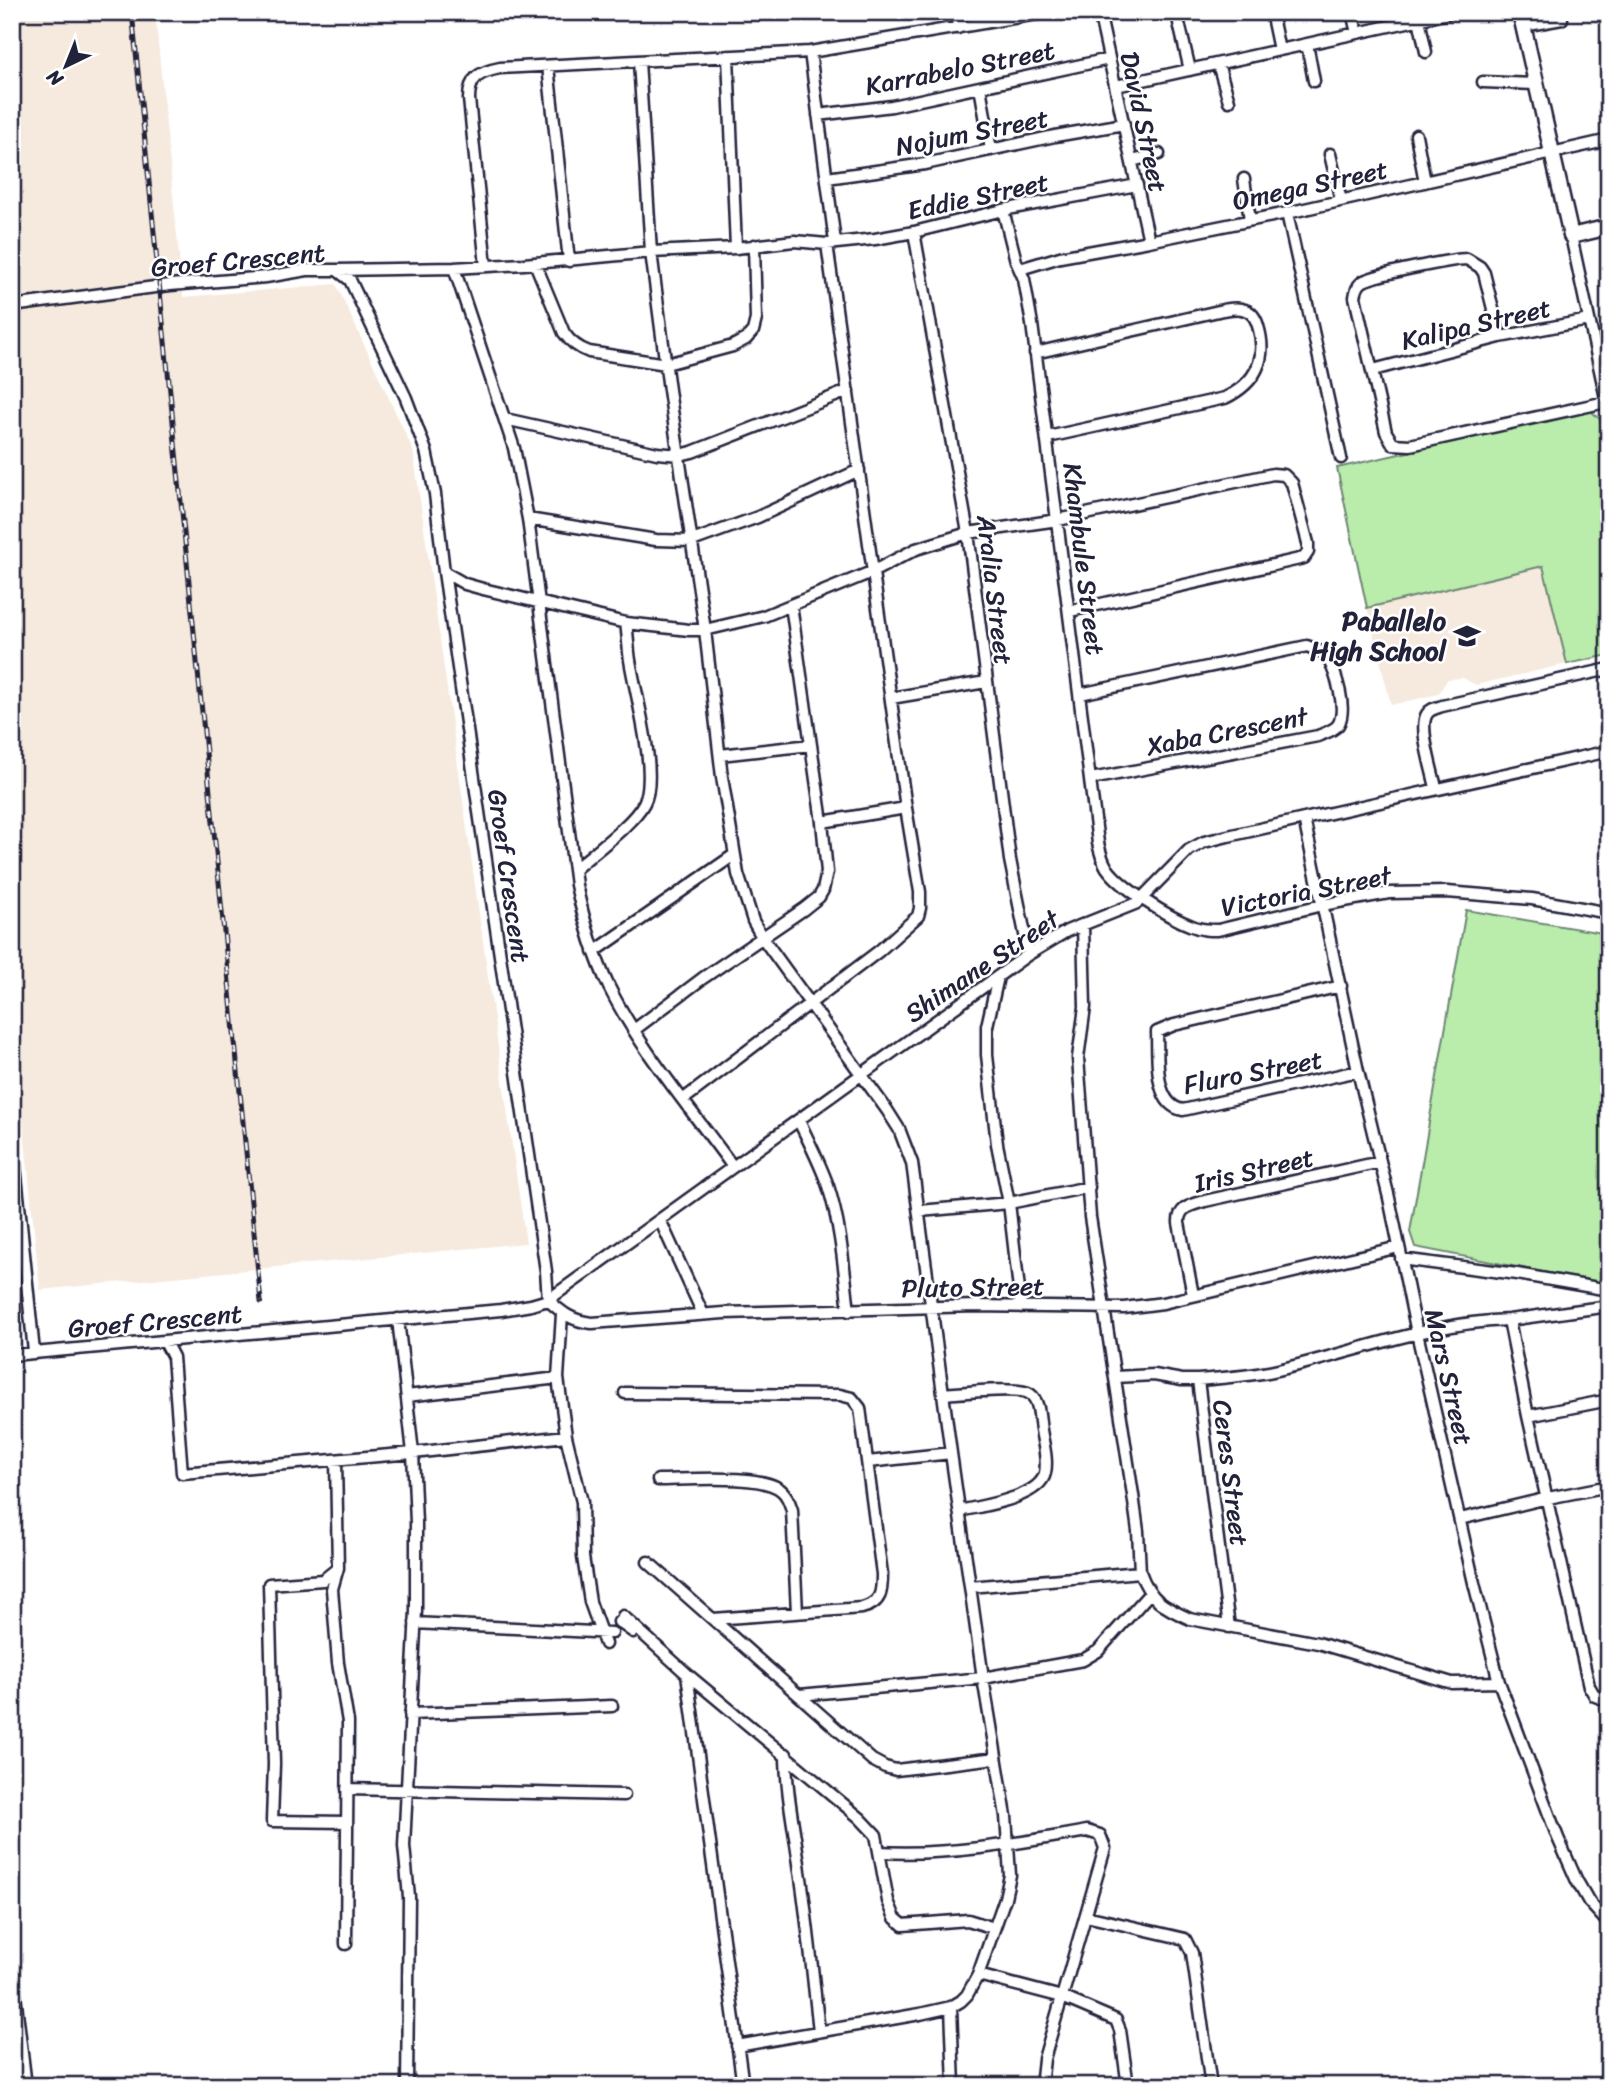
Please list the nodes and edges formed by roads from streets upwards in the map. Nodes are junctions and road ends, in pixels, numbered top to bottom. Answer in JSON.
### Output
{"nodes":[{"id":1,"x":956,"y":12,"type":"edge"},
{"id":2,"x":1049,"y":12,"type":"edge"},
{"id":3,"x":1099,"y":12,"type":"edge"},
{"id":4,"x":1271,"y":12,"type":"edge"},
{"id":5,"x":1352,"y":12,"type":"edge"},
{"id":6,"x":1453,"y":12,"type":"edge"},
{"id":7,"x":1438,"y":14,"type":"edge"},
{"id":8,"x":1419,"y":19,"type":"junction"},
{"id":9,"x":1521,"y":19,"type":"edge"},
{"id":10,"x":1562,"y":19,"type":"dead end"},
{"id":11,"x":1179,"y":23,"type":"dead end"},
{"id":12,"x":958,"y":28,"type":"junction"},
{"id":13,"x":1357,"y":33,"type":"junction"},
{"id":14,"x":1307,"y":44,"type":"junction"},
{"id":15,"x":1279,"y":50,"type":"junction"},
{"id":16,"x":810,"y":52,"type":"junction"},
{"id":17,"x":1426,"y":52,"type":"dead end"},
{"id":18,"x":729,"y":57,"type":"junction"},
{"id":19,"x":1109,"y":59,"type":"junction"},
{"id":20,"x":639,"y":61,"type":"junction"},
{"id":21,"x":1218,"y":64,"type":"junction"},
{"id":22,"x":548,"y":66,"type":"junction"},
{"id":23,"x":1190,"y":70,"type":"junction"},
{"id":24,"x":1314,"y":81,"type":"dead end"},
{"id":25,"x":1483,"y":82,"type":"dead end"},
{"id":26,"x":1535,"y":84,"type":"junction"},
{"id":27,"x":1116,"y":86,"type":"junction"},
{"id":28,"x":980,"y":87,"type":"junction"},
{"id":29,"x":1229,"y":101,"type":"dead end"},
{"id":30,"x":818,"y":115,"type":"junction"},
{"id":31,"x":1124,"y":124,"type":"junction"},
{"id":32,"x":1416,"y":135,"type":"dead end"},
{"id":33,"x":1609,"y":140,"type":"edge"},
{"id":34,"x":991,"y":150,"type":"junction"},
{"id":35,"x":1551,"y":153,"type":"junction"},
{"id":36,"x":1160,"y":154,"type":"dead end"},
{"id":37,"x":1330,"y":154,"type":"dead end"},
{"id":38,"x":1132,"y":161,"type":"junction"},
{"id":39,"x":827,"y":178,"type":"junction"},
{"id":40,"x":1244,"y":178,"type":"dead end"},
{"id":41,"x":1425,"y":182,"type":"junction"},
{"id":42,"x":1137,"y":185,"type":"junction"},
{"id":43,"x":1341,"y":201,"type":"junction"},
{"id":44,"x":1003,"y":210,"type":"junction"},
{"id":45,"x":1287,"y":213,"type":"junction"},
{"id":46,"x":1250,"y":220,"type":"junction"},
{"id":47,"x":1609,"y":228,"type":"edge"},
{"id":48,"x":914,"y":232,"type":"junction"},
{"id":49,"x":1571,"y":236,"type":"junction"},
{"id":50,"x":1149,"y":241,"type":"junction"},
{"id":51,"x":831,"y":243,"type":"junction"},
{"id":52,"x":754,"y":246,"type":"junction"},
{"id":53,"x":736,"y":248,"type":"junction"},
{"id":54,"x":651,"y":251,"type":"junction"},
{"id":55,"x":569,"y":261,"type":"junction"},
{"id":56,"x":534,"y":263,"type":"junction"},
{"id":57,"x":486,"y":266,"type":"junction"},
{"id":58,"x":454,"y":268,"type":"junction"},
{"id":59,"x":1020,"y":269,"type":"junction"},
{"id":60,"x":337,"y":270,"type":"junction"},
{"id":61,"x":12,"y":306,"type":"edge"},
{"id":62,"x":1588,"y":320,"type":"junction"},
{"id":63,"x":1500,"y":337,"type":"junction"},
{"id":64,"x":1035,"y":353,"type":"junction"},
{"id":65,"x":666,"y":364,"type":"junction"},
{"id":66,"x":1373,"y":370,"type":"junction"},
{"id":67,"x":848,"y":391,"type":"junction"},
{"id":68,"x":1608,"y":407,"type":"edge"},
{"id":69,"x":505,"y":419,"type":"junction"},
{"id":70,"x":1048,"y":437,"type":"junction"},
{"id":71,"x":680,"y":455,"type":"junction"},
{"id":72,"x":1341,"y":458,"type":"dead end"},
{"id":73,"x":859,"y":470,"type":"junction"},
{"id":74,"x":528,"y":519,"type":"junction"},
{"id":75,"x":1058,"y":520,"type":"junction"},
{"id":76,"x":968,"y":533,"type":"junction"},
{"id":77,"x":692,"y":541,"type":"junction"},
{"id":78,"x":874,"y":571,"type":"junction"},
{"id":79,"x":444,"y":572,"type":"junction"},
{"id":80,"x":538,"y":601,"type":"junction"},
{"id":81,"x":791,"y":606,"type":"junction"},
{"id":82,"x":1070,"y":611,"type":"junction"},
{"id":83,"x":626,"y":623,"type":"junction"},
{"id":84,"x":705,"y":630,"type":"junction"},
{"id":85,"x":1609,"y":669,"type":"edge"},
{"id":86,"x":986,"y":682,"type":"junction"},
{"id":87,"x":1080,"y":694,"type":"junction"},
{"id":88,"x":891,"y":698,"type":"junction"},
{"id":89,"x":811,"y":745,"type":"junction"},
{"id":90,"x":1609,"y":751,"type":"edge"},
{"id":91,"x":720,"y":755,"type":"junction"},
{"id":92,"x":1091,"y":779,"type":"junction"},
{"id":93,"x":1436,"y":788,"type":"junction"},
{"id":94,"x":906,"y":808,"type":"junction"},
{"id":95,"x":1304,"y":819,"type":"junction"},
{"id":96,"x":822,"y":822,"type":"junction"},
{"id":97,"x":734,"y":855,"type":"junction"},
{"id":98,"x":575,"y":869,"type":"junction"},
{"id":99,"x":1123,"y":885,"type":"junction"},
{"id":100,"x":1144,"y":898,"type":"junction"},
{"id":101,"x":1322,"y":905,"type":"junction"},
{"id":102,"x":1116,"y":912,"type":"junction"},
{"id":103,"x":1609,"y":913,"type":"edge"},
{"id":104,"x":1083,"y":925,"type":"junction"},
{"id":105,"x":762,"y":937,"type":"junction"},
{"id":106,"x":594,"y":952,"type":"junction"},
{"id":107,"x":1029,"y":954,"type":"junction"},
{"id":108,"x":998,"y":977,"type":"junction"},
{"id":109,"x":1341,"y":986,"type":"junction"},
{"id":110,"x":811,"y":1003,"type":"junction"},
{"id":111,"x":634,"y":1030,"type":"junction"},
{"id":112,"x":1359,"y":1071,"type":"junction"},
{"id":113,"x":862,"y":1075,"type":"junction"},
{"id":114,"x":684,"y":1099,"type":"junction"},
{"id":115,"x":799,"y":1121,"type":"junction"},
{"id":116,"x":12,"y":1136,"type":"edge"},
{"id":117,"x":1380,"y":1162,"type":"junction"},
{"id":118,"x":733,"y":1167,"type":"junction"},
{"id":119,"x":1089,"y":1187,"type":"junction"},
{"id":120,"x":1009,"y":1203,"type":"junction"},
{"id":121,"x":920,"y":1212,"type":"junction"},
{"id":122,"x":660,"y":1220,"type":"junction"},
{"id":123,"x":1399,"y":1247,"type":"junction"},
{"id":124,"x":1401,"y":1259,"type":"junction"},
{"id":125,"x":1609,"y":1290,"type":"edge"},
{"id":126,"x":1193,"y":1295,"type":"junction"},
{"id":127,"x":548,"y":1300,"type":"junction"},
{"id":128,"x":1609,"y":1306,"type":"edge"},
{"id":129,"x":932,"y":1307,"type":"junction"},
{"id":130,"x":1021,"y":1307,"type":"junction"},
{"id":131,"x":1104,"y":1307,"type":"junction"},
{"id":132,"x":849,"y":1311,"type":"junction"},
{"id":133,"x":562,"y":1314,"type":"junction"},
{"id":134,"x":703,"y":1314,"type":"junction"},
{"id":135,"x":398,"y":1319,"type":"junction"},
{"id":136,"x":1509,"y":1320,"type":"junction"},
{"id":137,"x":1416,"y":1333,"type":"junction"},
{"id":138,"x":166,"y":1342,"type":"junction"},
{"id":139,"x":34,"y":1352,"type":"junction"},
{"id":140,"x":12,"y":1355,"type":"edge"},
{"id":141,"x":1115,"y":1377,"type":"junction"},
{"id":142,"x":558,"y":1378,"type":"junction"},
{"id":143,"x":1198,"y":1380,"type":"junction"},
{"id":144,"x":625,"y":1393,"type":"dead end"},
{"id":145,"x":944,"y":1394,"type":"junction"},
{"id":146,"x":407,"y":1396,"type":"junction"},
{"id":147,"x":1609,"y":1400,"type":"edge"},
{"id":148,"x":1528,"y":1416,"type":"junction"},
{"id":149,"x":566,"y":1436,"type":"junction"},
{"id":150,"x":413,"y":1453,"type":"junction"},
{"id":151,"x":951,"y":1453,"type":"junction"},
{"id":152,"x":336,"y":1460,"type":"junction"},
{"id":153,"x":868,"y":1462,"type":"junction"},
{"id":154,"x":659,"y":1480,"type":"dead end"},
{"id":155,"x":1609,"y":1486,"type":"edge"},
{"id":156,"x":1548,"y":1498,"type":"junction"},
{"id":157,"x":960,"y":1511,"type":"junction"},
{"id":158,"x":1460,"y":1519,"type":"junction"},
{"id":159,"x":648,"y":1562,"type":"dead end"},
{"id":160,"x":338,"y":1568,"type":"junction"},
{"id":161,"x":1140,"y":1572,"type":"junction"},
{"id":162,"x":970,"y":1587,"type":"junction"},
{"id":163,"x":1149,"y":1594,"type":"junction"},
{"id":164,"x":797,"y":1612,"type":"junction"},
{"id":165,"x":713,"y":1619,"type":"junction"},
{"id":166,"x":415,"y":1623,"type":"junction"},
{"id":167,"x":1229,"y":1627,"type":"junction"},
{"id":168,"x":612,"y":1633,"type":"dead end"},
{"id":169,"x":606,"y":1644,"type":"dead end"},
{"id":170,"x":687,"y":1674,"type":"junction"},
{"id":171,"x":983,"y":1678,"type":"junction"},
{"id":172,"x":1499,"y":1682,"type":"junction"},
{"id":173,"x":799,"y":1695,"type":"junction"},
{"id":174,"x":1609,"y":1701,"type":"edge"},
{"id":175,"x":612,"y":1706,"type":"dead end"},
{"id":176,"x":410,"y":1714,"type":"junction"},
{"id":177,"x":786,"y":1754,"type":"junction"},
{"id":178,"x":996,"y":1758,"type":"junction"},
{"id":179,"x":347,"y":1789,"type":"junction"},
{"id":180,"x":408,"y":1791,"type":"junction"},
{"id":181,"x":624,"y":1795,"type":"dead end"},
{"id":182,"x":347,"y":1822,"type":"junction"},
{"id":183,"x":704,"y":1837,"type":"dead end"},
{"id":184,"x":1008,"y":1845,"type":"junction"},
{"id":185,"x":879,"y":1852,"type":"junction"},
{"id":186,"x":1086,"y":1916,"type":"junction"},
{"id":187,"x":1609,"y":1924,"type":"edge"},
{"id":188,"x":994,"y":1927,"type":"junction"},
{"id":189,"x":346,"y":1944,"type":"dead end"},
{"id":190,"x":978,"y":1975,"type":"junction"},
{"id":191,"x":12,"y":1987,"type":"edge"},
{"id":192,"x":1062,"y":1997,"type":"junction"},
{"id":193,"x":951,"y":2007,"type":"junction"},
{"id":194,"x":819,"y":2031,"type":"junction"},
{"id":195,"x":737,"y":2046,"type":"junction"},
{"id":196,"x":24,"y":2086,"type":"edge"},
{"id":197,"x":407,"y":2086,"type":"edge"},
{"id":198,"x":743,"y":2086,"type":"edge"},
{"id":199,"x":954,"y":2086,"type":"edge"},
{"id":200,"x":1041,"y":2086,"type":"edge"},
{"id":201,"x":1128,"y":2086,"type":"edge"},
{"id":202,"x":1211,"y":2086,"type":"edge"}],
"edges":[{"from":1,"to":12,"type":"street"},
{"from":2,"to":12,"type":"street"},
{"from":3,"to":19,"type":"street","name":"David Street"},
{"from":4,"to":15,"type":"street"},
{"from":5,"to":13,"type":"street"},
{"from":6,"to":7,"type":"street"},
{"from":7,"to":8,"type":"street"},
{"from":8,"to":13,"type":"street"},
{"from":8,"to":17,"type":"street"},
{"from":9,"to":10,"type":"street"},
{"from":9,"to":26,"type":"street"},
{"from":11,"to":23,"type":"street"},
{"from":12,"to":16,"type":"street"},
{"from":13,"to":14,"type":"street"},
{"from":14,"to":15,"type":"street"},
{"from":14,"to":24,"type":"street"},
{"from":15,"to":21,"type":"street"},
{"from":16,"to":18,"type":"street"},
{"from":16,"to":30,"type":"street"},
{"from":18,"to":20,"type":"street"},
{"from":18,"to":53,"type":"street"},
{"from":19,"to":27,"type":"street","name":"David Street"},
{"from":19,"to":28,"type":"street","name":"Karrabelo Street"},
{"from":20,"to":22,"type":"street"},
{"from":20,"to":54,"type":"street"},
{"from":21,"to":23,"type":"street"},
{"from":21,"to":29,"type":"street"},
{"from":22,"to":55,"type":"street"},
{"from":22,"to":57,"type":"street"},
{"from":23,"to":27,"type":"street"},
{"from":25,"to":26,"type":"street"},
{"from":26,"to":35,"type":"street"},
{"from":27,"to":31,"type":"street","name":"David Street"},
{"from":28,"to":30,"type":"street","name":"Karrabelo Street"},
{"from":28,"to":34,"type":"street"},
{"from":30,"to":39,"type":"street"},
{"from":31,"to":34,"type":"street","name":"Nojum Street"},
{"from":31,"to":38,"type":"street","name":"David Street"},
{"from":32,"to":41,"type":"street"},
{"from":33,"to":35,"type":"street","name":"Omega Street"},
{"from":34,"to":39,"type":"street","name":"Nojum Street"},
{"from":35,"to":41,"type":"street","name":"Omega Street"},
{"from":35,"to":49,"type":"street"},
{"from":36,"to":38,"type":"street"},
{"from":37,"to":43,"type":"street"},
{"from":38,"to":42,"type":"street","name":"David Street"},
{"from":39,"to":51,"type":"street"},
{"from":40,"to":46,"type":"street"},
{"from":41,"to":43,"type":"street","name":"Omega Street"},
{"from":42,"to":44,"type":"street","name":"Eddie Street"},
{"from":42,"to":50,"type":"street","name":"David Street"},
{"from":43,"to":45,"type":"street","name":"Omega Street"},
{"from":44,"to":48,"type":"street","name":"Eddie Street"},
{"from":44,"to":59,"type":"street","name":"Khambule Street"},
{"from":45,"to":46,"type":"street","name":"Omega Street"},
{"from":45,"to":72,"type":"street"},
{"from":46,"to":50,"type":"street","name":"Omega Street"},
{"from":47,"to":49,"type":"street"},
{"from":48,"to":51,"type":"street","name":"Eddie Street"},
{"from":48,"to":76,"type":"street","name":"Aralia Street"},
{"from":49,"to":62,"type":"street"},
{"from":50,"to":59,"type":"street","name":"Omega Street"},
{"from":51,"to":52,"type":"street","name":"Eddie Street"},
{"from":51,"to":67,"type":"street"},
{"from":52,"to":53,"type":"street","name":"Eddie Street"},
{"from":52,"to":65,"type":"street"},
{"from":53,"to":54,"type":"street","name":"Eddie Street"},
{"from":54,"to":55,"type":"street","name":"Eddie Street"},
{"from":54,"to":65,"type":"street"},
{"from":55,"to":56,"type":"street","name":"Eddie Street"},
{"from":56,"to":57,"type":"street","name":"Eddie Street"},
{"from":56,"to":65,"type":"street"},
{"from":57,"to":58,"type":"street","name":"Eddie Street"},
{"from":58,"to":60,"type":"street","name":"Eddie Street"},
{"from":58,"to":69,"type":"street"},
{"from":59,"to":64,"type":"street","name":"Khambule Street"},
{"from":60,"to":61,"type":"street","name":"Groef Crescent"},
{"from":60,"to":79,"type":"street","name":"Groef Crescent"},
{"from":62,"to":63,"type":"street","name":"Kalipa Street"},
{"from":62,"to":68,"type":"street"},
{"from":63,"to":66,"type":"street","name":"Kalipa Street"},
{"from":63,"to":66,"type":"street"},
{"from":64,"to":70,"type":"street","name":"Khambule Street"},
{"from":64,"to":70,"type":"street"},
{"from":65,"to":71,"type":"street"},
{"from":66,"to":68,"type":"street"},
{"from":67,"to":71,"type":"street"},
{"from":67,"to":73,"type":"street"},
{"from":69,"to":71,"type":"street"},
{"from":69,"to":74,"type":"street"},
{"from":70,"to":75,"type":"street","name":"Khambule Street"},
{"from":71,"to":77,"type":"street"},
{"from":73,"to":77,"type":"street"},
{"from":73,"to":78,"type":"street"},
{"from":74,"to":77,"type":"street"},
{"from":74,"to":80,"type":"street"},
{"from":75,"to":76,"type":"street"},
{"from":75,"to":82,"type":"street","name":"Khambule Street"},
{"from":75,"to":82,"type":"street"},
{"from":76,"to":78,"type":"street"},
{"from":76,"to":86,"type":"street","name":"Aralia Street"},
{"from":77,"to":84,"type":"street"},
{"from":78,"to":81,"type":"street"},
{"from":78,"to":88,"type":"street"},
{"from":79,"to":80,"type":"street"},
{"from":79,"to":127,"type":"street","name":"Groef Crescent"},
{"from":80,"to":83,"type":"street"},
{"from":80,"to":98,"type":"street"},
{"from":81,"to":84,"type":"street"},
{"from":81,"to":89,"type":"street"},
{"from":82,"to":87,"type":"street","name":"Khambule Street"},
{"from":83,"to":84,"type":"street"},
{"from":83,"to":98,"type":"street"},
{"from":84,"to":91,"type":"street"},
{"from":85,"to":93,"type":"street"},
{"from":86,"to":88,"type":"street"},
{"from":86,"to":107,"type":"street","name":"Aralia Street"},
{"from":87,"to":92,"type":"street","name":"Khambule Street"},
{"from":87,"to":92,"type":"street","name":"Xaba Crescent"},
{"from":88,"to":94,"type":"street"},
{"from":89,"to":91,"type":"street"},
{"from":89,"to":96,"type":"street"},
{"from":90,"to":93,"type":"street","name":"Shimane Street"},
{"from":91,"to":97,"type":"street"},
{"from":92,"to":99,"type":"street","name":"Khambule Street"},
{"from":93,"to":95,"type":"street","name":"Shimane Street"},
{"from":94,"to":96,"type":"street"},
{"from":94,"to":110,"type":"street"},
{"from":95,"to":100,"type":"street","name":"Shimane Street"},
{"from":95,"to":101,"type":"street","name":"Mars Street"},
{"from":96,"to":105,"type":"street"},
{"from":97,"to":105,"type":"street"},
{"from":97,"to":106,"type":"street"},
{"from":98,"to":106,"type":"street"},
{"from":99,"to":100,"type":"street","name":"Khambule Street"},
{"from":99,"to":102,"type":"street"},
{"from":100,"to":101,"type":"street","name":"Victoria Street"},
{"from":100,"to":102,"type":"street","name":"Shimane Street"},
{"from":101,"to":103,"type":"street","name":"Victoria Street"},
{"from":101,"to":109,"type":"street","name":"Mars Street"},
{"from":102,"to":104,"type":"street","name":"Shimane Street"},
{"from":104,"to":107,"type":"street","name":"Shimane Street"},
{"from":104,"to":119,"type":"street"},
{"from":105,"to":110,"type":"street"},
{"from":105,"to":111,"type":"street"},
{"from":106,"to":111,"type":"street"},
{"from":107,"to":108,"type":"street","name":"Shimane Street"},
{"from":108,"to":113,"type":"street","name":"Shimane Street"},
{"from":108,"to":120,"type":"street"},
{"from":109,"to":112,"type":"street","name":"Mars Street"},
{"from":109,"to":112,"type":"street","name":"Fluro Street"},
{"from":110,"to":113,"type":"street"},
{"from":110,"to":114,"type":"street"},
{"from":111,"to":114,"type":"street"},
{"from":112,"to":117,"type":"street","name":"Mars Street"},
{"from":113,"to":115,"type":"street","name":"Shimane Street"},
{"from":113,"to":121,"type":"street"},
{"from":114,"to":118,"type":"street"},
{"from":115,"to":118,"type":"street","name":"Shimane Street"},
{"from":115,"to":132,"type":"street"},
{"from":116,"to":139,"type":"street"},
{"from":117,"to":123,"type":"street","name":"Mars Street"},
{"from":117,"to":126,"type":"street","name":"Iris Street"},
{"from":118,"to":122,"type":"street","name":"Shimane Street"},
{"from":119,"to":120,"type":"street"},
{"from":119,"to":131,"type":"street"},
{"from":120,"to":121,"type":"street"},
{"from":120,"to":130,"type":"street"},
{"from":121,"to":129,"type":"street"},
{"from":122,"to":127,"type":"street","name":"Shimane Street"},
{"from":122,"to":134,"type":"street"},
{"from":123,"to":124,"type":"street","name":"Mars Street"},
{"from":123,"to":126,"type":"street","name":"Pluto Street"},
{"from":124,"to":125,"type":"street"},
{"from":124,"to":137,"type":"street","name":"Mars Street"},
{"from":126,"to":131,"type":"street","name":"Pluto Street"},
{"from":127,"to":133,"type":"street"},
{"from":127,"to":135,"type":"street","name":"Groef Crescent"},
{"from":128,"to":136,"type":"street","name":"Ceres Street"},
{"from":129,"to":130,"type":"street","name":"Pluto Street"},
{"from":129,"to":132,"type":"street","name":"Pluto Street"},
{"from":129,"to":145,"type":"street"},
{"from":130,"to":131,"type":"street","name":"Pluto Street"},
{"from":131,"to":141,"type":"street"},
{"from":132,"to":134,"type":"street","name":"Pluto Street"},
{"from":133,"to":134,"type":"street","name":"Pluto Street"},
{"from":133,"to":142,"type":"street"},
{"from":135,"to":138,"type":"street","name":"Groef Crescent"},
{"from":135,"to":146,"type":"street"},
{"from":136,"to":137,"type":"street","name":"Ceres Street"},
{"from":136,"to":148,"type":"street"},
{"from":137,"to":143,"type":"street","name":"Ceres Street"},
{"from":137,"to":158,"type":"street","name":"Mars Street"},
{"from":138,"to":139,"type":"street","name":"Groef Crescent"},
{"from":138,"to":152,"type":"street"},
{"from":139,"to":140,"type":"street","name":"Groef Crescent"},
{"from":141,"to":143,"type":"street"},
{"from":141,"to":161,"type":"street"},
{"from":142,"to":146,"type":"street"},
{"from":142,"to":149,"type":"street"},
{"from":143,"to":167,"type":"street","name":"Ceres Street"},
{"from":144,"to":153,"type":"street"},
{"from":145,"to":151,"type":"street"},
{"from":145,"to":157,"type":"street"},
{"from":146,"to":150,"type":"street"},
{"from":147,"to":148,"type":"street"},
{"from":148,"to":156,"type":"street"},
{"from":149,"to":150,"type":"street"},
{"from":149,"to":169,"type":"street"},
{"from":150,"to":152,"type":"street"},
{"from":150,"to":166,"type":"street"},
{"from":151,"to":153,"type":"street"},
{"from":151,"to":157,"type":"street"},
{"from":152,"to":160,"type":"street"},
{"from":153,"to":164,"type":"street"},
{"from":154,"to":164,"type":"street"},
{"from":155,"to":156,"type":"street"},
{"from":156,"to":158,"type":"street"},
{"from":156,"to":174,"type":"street"},
{"from":157,"to":162,"type":"street"},
{"from":158,"to":172,"type":"street","name":"Mars Street"},
{"from":159,"to":165,"type":"street"},
{"from":160,"to":179,"type":"street"},
{"from":160,"to":182,"type":"street"},
{"from":161,"to":162,"type":"street"},
{"from":161,"to":163,"type":"street"},
{"from":162,"to":171,"type":"street"},
{"from":163,"to":167,"type":"street"},
{"from":163,"to":171,"type":"street"},
{"from":164,"to":165,"type":"street"},
{"from":165,"to":173,"type":"street"},
{"from":166,"to":168,"type":"street"},
{"from":166,"to":176,"type":"street"},
{"from":167,"to":172,"type":"street"},
{"from":170,"to":177,"type":"street"},
{"from":170,"to":183,"type":"street"},
{"from":170,"to":195,"type":"street"},
{"from":171,"to":173,"type":"street"},
{"from":171,"to":178,"type":"street"},
{"from":172,"to":187,"type":"street","name":"Mars Street"},
{"from":173,"to":178,"type":"street"},
{"from":175,"to":176,"type":"street"},
{"from":176,"to":180,"type":"street"},
{"from":177,"to":185,"type":"street"},
{"from":177,"to":194,"type":"street"},
{"from":178,"to":184,"type":"street"},
{"from":179,"to":180,"type":"street"},
{"from":179,"to":182,"type":"street"},
{"from":180,"to":181,"type":"street"},
{"from":180,"to":197,"type":"street"},
{"from":182,"to":189,"type":"street"},
{"from":184,"to":185,"type":"street"},
{"from":184,"to":186,"type":"street"},
{"from":184,"to":188,"type":"street"},
{"from":185,"to":188,"type":"street"},
{"from":186,"to":192,"type":"street"},
{"from":186,"to":202,"type":"street"},
{"from":188,"to":190,"type":"street"},
{"from":190,"to":192,"type":"street"},
{"from":190,"to":193,"type":"street"},
{"from":191,"to":196,"type":"street"},
{"from":192,"to":200,"type":"street"},
{"from":192,"to":201,"type":"street"},
{"from":193,"to":194,"type":"street"},
{"from":193,"to":199,"type":"street"},
{"from":194,"to":195,"type":"street"},
{"from":195,"to":198,"type":"street"}]}
